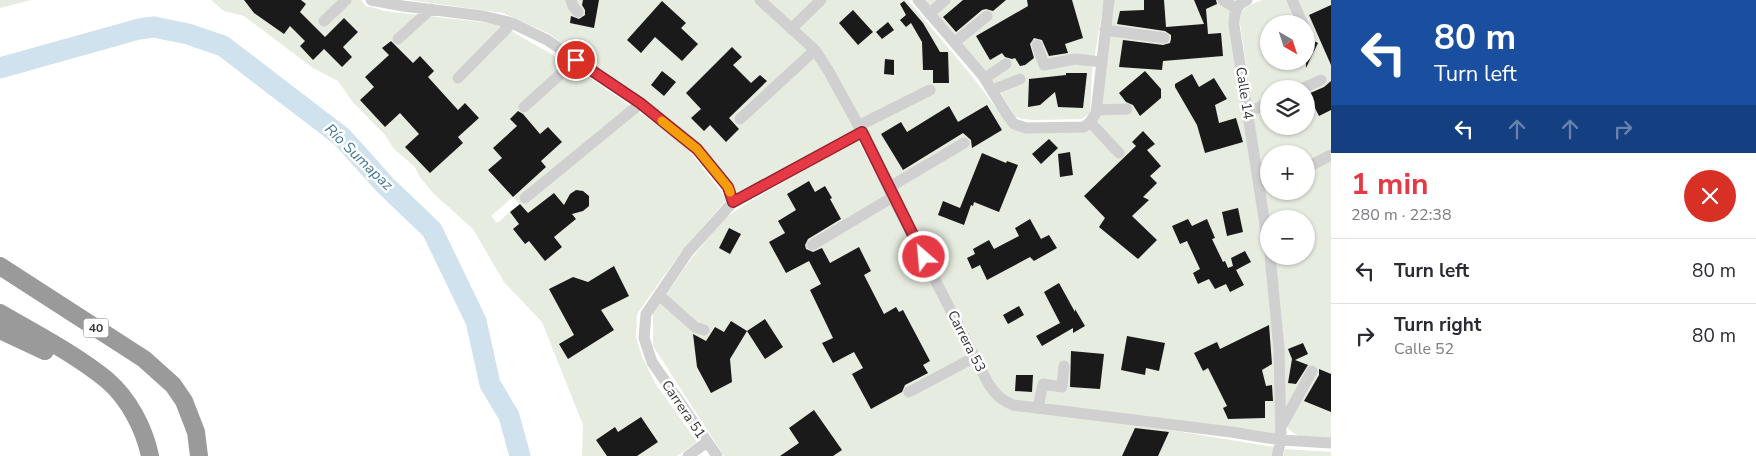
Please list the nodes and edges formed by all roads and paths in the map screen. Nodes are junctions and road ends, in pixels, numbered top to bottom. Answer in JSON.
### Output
{"nodes":[{"id":1,"x":346,"y":0,"type":"edge"},
{"id":2,"x":371,"y":0,"type":"edge"},
{"id":3,"x":571,"y":0,"type":"edge"},
{"id":4,"x":760,"y":0,"type":"edge"},
{"id":5,"x":821,"y":0,"type":"edge"},
{"id":6,"x":918,"y":0,"type":"edge"},
{"id":7,"x":944,"y":0,"type":"edge"},
{"id":8,"x":1109,"y":0,"type":"edge"},
{"id":9,"x":1223,"y":0,"type":"edge"},
{"id":10,"x":1247,"y":0,"type":"edge"},
{"id":11,"x":1292,"y":0,"type":"edge"},
{"id":12,"x":431,"y":9,"type":"junction"},
{"id":13,"x":1237,"y":9,"type":"junction"},
{"id":14,"x":578,"y":12,"type":"dead end"},
{"id":15,"x":930,"y":13,"type":"junction"},
{"id":16,"x":1298,"y":15,"type":"edge"},
{"id":17,"x":987,"y":16,"type":"dead end"},
{"id":18,"x":324,"y":21,"type":"dead end"},
{"id":19,"x":512,"y":23,"type":"junction"},
{"id":20,"x":792,"y":29,"type":"junction"},
{"id":21,"x":1105,"y":30,"type":"junction"},
{"id":22,"x":1164,"y":38,"type":"dead end"},
{"id":23,"x":398,"y":39,"type":"dead end"},
{"id":24,"x":955,"y":42,"type":"junction"},
{"id":25,"x":1037,"y":45,"type":"dead end"},
{"id":26,"x":815,"y":50,"type":"junction"},
{"id":27,"x":576,"y":60,"type":"junction"},
{"id":28,"x":1102,"y":62,"type":"junction"},
{"id":29,"x":1006,"y":64,"type":"dead end"},
{"id":30,"x":458,"y":78,"type":"dead end"},
{"id":31,"x":985,"y":78,"type":"junction"},
{"id":32,"x":1020,"y":79,"type":"dead end"},
{"id":33,"x":1321,"y":80,"type":"dead end"},
{"id":34,"x":1315,"y":83,"type":"edge"},
{"id":35,"x":930,"y":90,"type":"dead end"},
{"id":36,"x":992,"y":90,"type":"junction"},
{"id":37,"x":640,"y":103,"type":"junction"},
{"id":38,"x":524,"y":107,"type":"dead end"},
{"id":39,"x":1260,"y":107,"type":"edge"},
{"id":40,"x":1128,"y":109,"type":"dead end"},
{"id":41,"x":1096,"y":110,"type":"junction"},
{"id":42,"x":1248,"y":112,"type":"junction"},
{"id":43,"x":740,"y":119,"type":"dead end"},
{"id":44,"x":1090,"y":122,"type":"junction"},
{"id":45,"x":860,"y":129,"type":"junction"},
{"id":46,"x":964,"y":143,"type":"dead end"},
{"id":47,"x":1119,"y":153,"type":"dead end"},
{"id":48,"x":1331,"y":156,"type":"edge"},
{"id":49,"x":1315,"y":164,"type":"edge"},
{"id":50,"x":1260,"y":170,"type":"edge"},
{"id":51,"x":890,"y":192,"type":"junction"},
{"id":52,"x":525,"y":198,"type":"dead end"},
{"id":53,"x":733,"y":202,"type":"junction"},
{"id":54,"x":812,"y":245,"type":"dead end"},
{"id":55,"x":1271,"y":265,"type":"edge"},
{"id":56,"x":0,"y":266,"type":"edge"},
{"id":57,"x":659,"y":296,"type":"junction"},
{"id":58,"x":0,"y":312,"type":"edge"},
{"id":59,"x":0,"y":330,"type":"edge"},
{"id":60,"x":704,"y":330,"type":"dead end"},
{"id":61,"x":975,"y":357,"type":"junction"},
{"id":62,"x":1064,"y":366,"type":"dead end"},
{"id":63,"x":1312,"y":371,"type":"dead end"},
{"id":64,"x":108,"y":381,"type":"junction"},
{"id":65,"x":909,"y":392,"type":"dead end"},
{"id":66,"x":1038,"y":408,"type":"junction"},
{"id":67,"x":1280,"y":428,"type":"junction"},
{"id":68,"x":1281,"y":440,"type":"junction"},
{"id":69,"x":707,"y":442,"type":"junction"},
{"id":70,"x":1331,"y":442,"type":"edge"},
{"id":71,"x":150,"y":456,"type":"edge"},
{"id":72,"x":199,"y":456,"type":"edge"},
{"id":73,"x":688,"y":456,"type":"edge"},
{"id":74,"x":717,"y":456,"type":"edge"},
{"id":75,"x":1276,"y":456,"type":"edge"}],
"edges":[{"from":1,"to":18,"type":"street"},
{"from":2,"to":12,"type":"street"},
{"from":3,"to":14,"type":"street"},
{"from":4,"to":20,"type":"street","name":"Carrera 53"},
{"from":5,"to":20,"type":"street"},
{"from":6,"to":15,"type":"street"},
{"from":7,"to":15,"type":"street"},
{"from":8,"to":21,"type":"street"},
{"from":9,"to":13,"type":"street"},
{"from":10,"to":13,"type":"street"},
{"from":11,"to":16,"type":"street"},
{"from":12,"to":19,"type":"street"},
{"from":12,"to":23,"type":"street"},
{"from":13,"to":42,"type":"street","name":"Calle 14"},
{"from":15,"to":24,"type":"street"},
{"from":17,"to":24,"type":"street"},
{"from":19,"to":27,"type":"street"},
{"from":19,"to":30,"type":"street"},
{"from":20,"to":26,"type":"street","name":"Carrera 53"},
{"from":21,"to":22,"type":"street"},
{"from":21,"to":28,"type":"street"},
{"from":24,"to":31,"type":"street"},
{"from":25,"to":28,"type":"street"},
{"from":26,"to":43,"type":"street"},
{"from":26,"to":45,"type":"street","name":"Carrera 53"},
{"from":27,"to":37,"type":"street"},
{"from":27,"to":38,"type":"street"},
{"from":28,"to":41,"type":"street"},
{"from":29,"to":31,"type":"street"},
{"from":31,"to":36,"type":"street"},
{"from":32,"to":36,"type":"street"},
{"from":33,"to":34,"type":"street"},
{"from":35,"to":45,"type":"street","name":"Carrera 51"},
{"from":36,"to":44,"type":"street"},
{"from":37,"to":52,"type":"street"},
{"from":37,"to":53,"type":"street"},
{"from":39,"to":42,"type":"street"},
{"from":40,"to":41,"type":"street"},
{"from":41,"to":44,"type":"street"},
{"from":42,"to":50,"type":"street","name":"Calle 14"},
{"from":44,"to":47,"type":"street"},
{"from":45,"to":51,"type":"street","name":"Carrera 53"},
{"from":45,"to":53,"type":"street","name":"Carrera 51"},
{"from":46,"to":51,"type":"street"},
{"from":48,"to":49,"type":"street"},
{"from":51,"to":54,"type":"street"},
{"from":51,"to":61,"type":"street","name":"Carrera 53"},
{"from":53,"to":57,"type":"street","name":"Carrera 51"},
{"from":55,"to":67,"type":"street"},
{"from":56,"to":72,"type":"highway","number":"40"},
{"from":57,"to":60,"type":"street"},
{"from":57,"to":69,"type":"street","name":"Carrera 51"},
{"from":58,"to":64,"type":"highway"},
{"from":59,"to":64,"type":"highway"},
{"from":61,"to":65,"type":"street"},
{"from":61,"to":66,"type":"street","name":"Carrera 53"},
{"from":62,"to":66,"type":"street"},
{"from":63,"to":67,"type":"street"},
{"from":64,"to":71,"type":"highway"},
{"from":66,"to":68,"type":"street","name":"Carrera 53"},
{"from":67,"to":68,"type":"street"},
{"from":68,"to":70,"type":"street","name":"Carrera 53"},
{"from":68,"to":75,"type":"street"},
{"from":69,"to":73,"type":"street"},
{"from":69,"to":74,"type":"street","name":"Carrera 51"}]}
